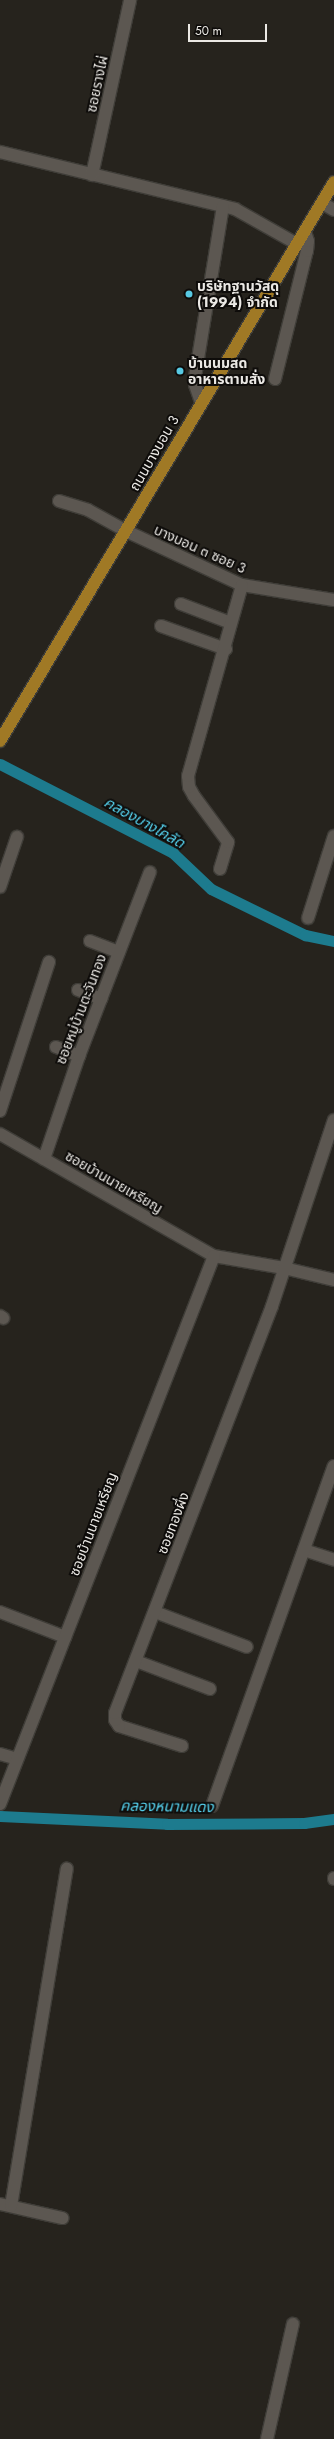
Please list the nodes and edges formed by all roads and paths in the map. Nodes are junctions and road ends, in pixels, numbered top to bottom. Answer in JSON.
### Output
{"nodes":[{"id":1,"x":130,"y":0,"type":"edge"},
{"id":2,"x":0,"y":152,"type":"edge"},
{"id":3,"x":92,"y":175,"type":"junction"},
{"id":4,"x":334,"y":182,"type":"edge"},
{"id":5,"x":322,"y":203,"type":"junction"},
{"id":6,"x":223,"y":206,"type":"junction"},
{"id":7,"x":334,"y":210,"type":"edge"},
{"id":8,"x":305,"y":232,"type":"junction"},
{"id":9,"x":297,"y":244,"type":"junction"},
{"id":10,"x":275,"y":379,"type":"dead end"},
{"id":11,"x":201,"y":402,"type":"junction"},
{"id":12,"x":59,"y":501,"type":"dead end"},
{"id":13,"x":126,"y":531,"type":"junction"},
{"id":14,"x":242,"y":585,"type":"junction"},
{"id":15,"x":334,"y":600,"type":"edge"},
{"id":16,"x":181,"y":604,"type":"dead end"},
{"id":17,"x":231,"y":623,"type":"junction"},
{"id":18,"x":161,"y":626,"type":"dead end"},
{"id":19,"x":226,"y":649,"type":"junction"},
{"id":20,"x":0,"y":741,"type":"edge"},
{"id":21,"x":334,"y":836,"type":"edge"},
{"id":22,"x":17,"y":837,"type":"dead end"},
{"id":23,"x":220,"y":869,"type":"dead end"},
{"id":24,"x":150,"y":872,"type":"dead end"},
{"id":25,"x":0,"y":887,"type":"edge"},
{"id":26,"x":308,"y":918,"type":"dead end"},
{"id":27,"x":90,"y":941,"type":"dead end"},
{"id":28,"x":119,"y":952,"type":"junction"},
{"id":29,"x":49,"y":962,"type":"dead end"},
{"id":30,"x":78,"y":990,"type":"dead end"},
{"id":31,"x":101,"y":999,"type":"junction"},
{"id":32,"x":56,"y":1048,"type":"dead end"},
{"id":33,"x":79,"y":1056,"type":"junction"},
{"id":34,"x":0,"y":1110,"type":"edge"},
{"id":35,"x":334,"y":1120,"type":"edge"},
{"id":36,"x":0,"y":1134,"type":"edge"},
{"id":37,"x":44,"y":1159,"type":"junction"},
{"id":38,"x":214,"y":1256,"type":"junction"},
{"id":39,"x":284,"y":1268,"type":"junction"},
{"id":40,"x":334,"y":1280,"type":"edge"},
{"id":41,"x":334,"y":1466,"type":"edge"},
{"id":42,"x":304,"y":1550,"type":"junction"},
{"id":43,"x":334,"y":1560,"type":"edge"},
{"id":44,"x":0,"y":1612,"type":"edge"},
{"id":45,"x":155,"y":1612,"type":"junction"},
{"id":46,"x":65,"y":1637,"type":"junction"},
{"id":47,"x":248,"y":1647,"type":"dead end"},
{"id":48,"x":136,"y":1661,"type":"junction"},
{"id":49,"x":210,"y":1688,"type":"dead end"},
{"id":50,"x":182,"y":1746,"type":"dead end"},
{"id":51,"x":0,"y":1754,"type":"edge"},
{"id":52,"x":17,"y":1759,"type":"junction"},
{"id":53,"x":0,"y":1804,"type":"edge"},
{"id":54,"x":212,"y":1806,"type":"dead end"},
{"id":55,"x":68,"y":1869,"type":"dead end"},
{"id":56,"x":5,"y":2205,"type":"edge"},
{"id":57,"x":62,"y":2218,"type":"dead end"},
{"id":58,"x":293,"y":2324,"type":"dead end"},
{"id":59,"x":267,"y":2439,"type":"edge"}],
"edges":[{"from":1,"to":3,"type":"street","name":"ซอยรางไผ่"},
{"from":2,"to":3,"type":"street"},
{"from":3,"to":6,"type":"street"},
{"from":4,"to":5,"type":"main road","name":"ถนนบางบอน 3"},
{"from":5,"to":7,"type":"street"},
{"from":5,"to":8,"type":"main road","name":"ถนนบางบอน 3"},
{"from":6,"to":9,"type":"street"},
{"from":6,"to":11,"type":"street"},
{"from":8,"to":9,"type":"main road","name":"ถนนบางบอน 3"},
{"from":8,"to":10,"type":"street"},
{"from":9,"to":11,"type":"main road","name":"ถนนบางบอน 3"},
{"from":11,"to":13,"type":"main road","name":"ถนนบางบอน 3"},
{"from":12,"to":13,"type":"street","name":"บางบอน ๓ ซอย 3"},
{"from":13,"to":14,"type":"street","name":"บางบอน ๓ ซอย 3"},
{"from":13,"to":20,"type":"main road","name":"ถนนบางบอน 3"},
{"from":14,"to":15,"type":"street","name":"บางบอน ๓ ซอย 3"},
{"from":14,"to":17,"type":"street"},
{"from":16,"to":17,"type":"street"},
{"from":17,"to":19,"type":"street"},
{"from":18,"to":19,"type":"street"},
{"from":19,"to":23,"type":"street"},
{"from":21,"to":26,"type":"street"},
{"from":22,"to":25,"type":"street"},
{"from":24,"to":28,"type":"street","name":"ซอยหมู่บ้านตะวันทอง"},
{"from":27,"to":28,"type":"street"},
{"from":28,"to":31,"type":"street","name":"ซอยหมู่บ้านตะวันทอง"},
{"from":29,"to":34,"type":"street"},
{"from":30,"to":31,"type":"street"},
{"from":31,"to":33,"type":"street","name":"ซอยหมู่บ้านตะวันทอง"},
{"from":32,"to":33,"type":"street"},
{"from":33,"to":37,"type":"street","name":"ซอยหมู่บ้านตะวันทอง"},
{"from":35,"to":39,"type":"street","name":"ซอยทองผึ่ง"},
{"from":36,"to":37,"type":"street","name":"ซอยบ้านนายเหรียญ"},
{"from":37,"to":38,"type":"street","name":"ซอยบ้านนายเหรียญ"},
{"from":38,"to":39,"type":"street","name":"ซอยบ้านนายเหรียญ"},
{"from":38,"to":46,"type":"street","name":"ซอยบ้านนายเหรียญ"},
{"from":39,"to":40,"type":"street","name":"ซอยบ้านนายเหรียญ"},
{"from":39,"to":45,"type":"street","name":"ซอยทองผึ่ง"},
{"from":41,"to":42,"type":"street"},
{"from":42,"to":43,"type":"street"},
{"from":42,"to":54,"type":"street"},
{"from":44,"to":46,"type":"street"},
{"from":45,"to":47,"type":"street"},
{"from":45,"to":48,"type":"street","name":"ซอยทองผึ่ง"},
{"from":46,"to":52,"type":"street","name":"ซอยบ้านนายเหรียญ"},
{"from":48,"to":49,"type":"street"},
{"from":48,"to":50,"type":"street","name":"ซอยทองผึ่ง"},
{"from":51,"to":52,"type":"street"},
{"from":52,"to":53,"type":"street","name":"ซอยบ้านนายเหรียญ"},
{"from":55,"to":56,"type":"street"},
{"from":56,"to":57,"type":"street"},
{"from":58,"to":59,"type":"street"}]}
